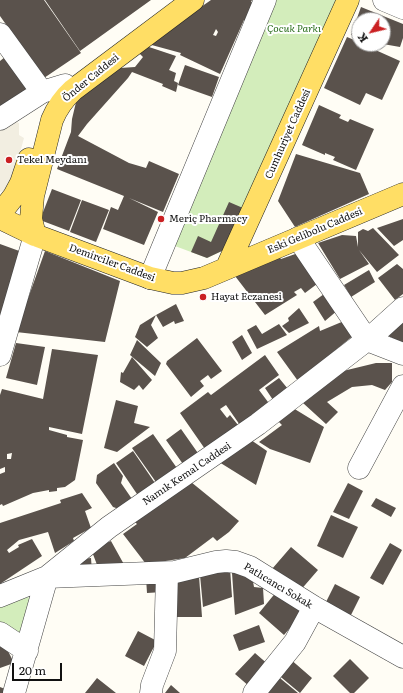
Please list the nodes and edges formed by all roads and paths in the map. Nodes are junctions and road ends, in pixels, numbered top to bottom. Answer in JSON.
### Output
{"nodes":[{"id":1,"x":178,"y":0,"type":"edge"},
{"id":2,"x":193,"y":0,"type":"edge"},
{"id":3,"x":265,"y":0,"type":"edge"},
{"id":4,"x":348,"y":0,"type":"edge"},
{"id":5,"x":384,"y":0,"type":"edge"},
{"id":6,"x":403,"y":8,"type":"edge"},
{"id":7,"x":0,"y":34,"type":"edge"},
{"id":8,"x":65,"y":85,"type":"junction"},
{"id":9,"x":42,"y":92,"type":"junction"},
{"id":10,"x":0,"y":119,"type":"edge"},
{"id":11,"x":403,"y":194,"type":"edge"},
{"id":12,"x":0,"y":214,"type":"edge"},
{"id":13,"x":0,"y":218,"type":"edge"},
{"id":14,"x":35,"y":234,"type":"junction"},
{"id":15,"x":298,"y":238,"type":"junction"},
{"id":16,"x":227,"y":267,"type":"junction"},
{"id":17,"x":150,"y":278,"type":"junction"},
{"id":18,"x":403,"y":308,"type":"edge"},
{"id":19,"x":367,"y":340,"type":"junction"},
{"id":20,"x":403,"y":354,"type":"edge"},
{"id":21,"x":0,"y":355,"type":"edge"},
{"id":22,"x":403,"y":386,"type":"edge"},
{"id":23,"x":359,"y":468,"type":"dead end"},
{"id":24,"x":167,"y":573,"type":"junction"},
{"id":25,"x":47,"y":577,"type":"junction"},
{"id":26,"x":0,"y":596,"type":"edge"},
{"id":27,"x":314,"y":608,"type":"junction"},
{"id":28,"x":0,"y":633,"type":"edge"},
{"id":29,"x":27,"y":650,"type":"junction"},
{"id":30,"x":403,"y":657,"type":"edge"},
{"id":31,"x":14,"y":693,"type":"edge"},
{"id":32,"x":151,"y":693,"type":"edge"},
{"id":33,"x":254,"y":693,"type":"edge"}],
"edges":[{"from":1,"to":8,"type":"main road","name":"Önder Caddesi"},
{"from":2,"to":14,"type":"main road","name":"Önder Caddesi"},
{"from":3,"to":17,"type":"street"},
{"from":4,"to":16,"type":"main road","name":"Cumhuriyet Caddesi"},
{"from":5,"to":6,"type":"street"},
{"from":7,"to":9,"type":"street"},
{"from":8,"to":9,"type":"street"},
{"from":8,"to":12,"type":"main road","name":"Önder Caddesi"},
{"from":9,"to":10,"type":"street"},
{"from":11,"to":15,"type":"main road","name":"Eski Gelibolu Caddesi"},
{"from":13,"to":14,"type":"main road","name":"Demirciler Caddesi"},
{"from":14,"to":17,"type":"main road","name":"Demirciler Caddesi"},
{"from":14,"to":21,"type":"street"},
{"from":15,"to":16,"type":"main road","name":"Eski Gelibolu Caddesi"},
{"from":15,"to":19,"type":"street"},
{"from":16,"to":17,"type":"main road","name":"Demirciler Caddesi"},
{"from":18,"to":19,"type":"street","name":"Namık Kemal Caddesi"},
{"from":19,"to":20,"type":"street"},
{"from":19,"to":25,"type":"street","name":"Namık Kemal Caddesi"},
{"from":22,"to":23,"type":"street"},
{"from":24,"to":25,"type":"street","name":"Patlıcancı Sokak"},
{"from":24,"to":27,"type":"street","name":"Patlıcancı Sokak"},
{"from":24,"to":32,"type":"street"},
{"from":25,"to":26,"type":"street","name":"Namık Kemal Caddesi"},
{"from":25,"to":29,"type":"street"},
{"from":27,"to":30,"type":"street","name":"Patlıcancı Sokak"},
{"from":27,"to":33,"type":"street"},
{"from":28,"to":29,"type":"street"},
{"from":29,"to":31,"type":"street"}]}
